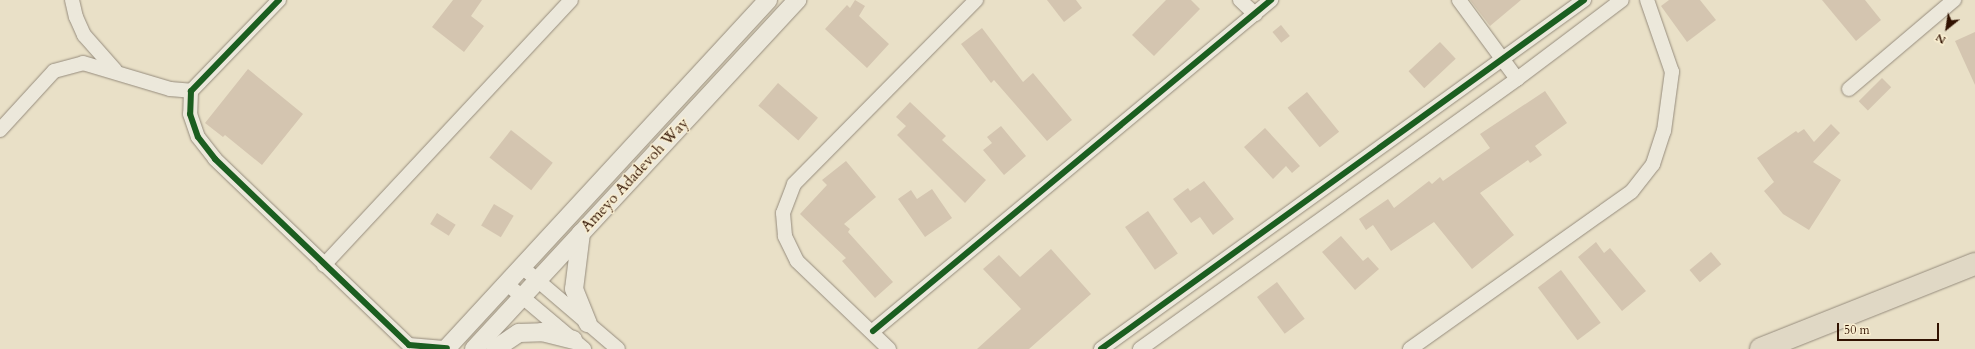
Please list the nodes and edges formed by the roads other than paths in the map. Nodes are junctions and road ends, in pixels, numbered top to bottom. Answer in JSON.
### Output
{"nodes":[{"id":1,"x":72,"y":0,"type":"edge"},
{"id":2,"x":279,"y":0,"type":"edge"},
{"id":3,"x":571,"y":0,"type":"edge"},
{"id":4,"x":768,"y":0,"type":"edge"},
{"id":5,"x":797,"y":0,"type":"edge"},
{"id":6,"x":976,"y":0,"type":"edge"},
{"id":7,"x":1240,"y":0,"type":"edge"},
{"id":8,"x":1271,"y":0,"type":"edge"},
{"id":9,"x":1458,"y":0,"type":"edge"},
{"id":10,"x":1584,"y":0,"type":"edge"},
{"id":11,"x":1622,"y":0,"type":"edge"},
{"id":12,"x":1647,"y":0,"type":"edge"},
{"id":13,"x":1954,"y":0,"type":"edge"},
{"id":14,"x":1255,"y":14,"type":"junction"},
{"id":15,"x":1504,"y":61,"type":"junction"},
{"id":16,"x":115,"y":70,"type":"junction"},
{"id":17,"x":1517,"y":79,"type":"junction"},
{"id":18,"x":1849,"y":89,"type":"dead end"},
{"id":19,"x":191,"y":91,"type":"junction"},
{"id":20,"x":0,"y":130,"type":"edge"},
{"id":21,"x":581,"y":233,"type":"junction"},
{"id":22,"x":1975,"y":264,"type":"edge"},
{"id":23,"x":324,"y":265,"type":"junction"},
{"id":24,"x":522,"y":267,"type":"junction"},
{"id":25,"x":538,"y":280,"type":"junction"},
{"id":26,"x":507,"y":284,"type":"junction"},
{"id":27,"x":522,"y":297,"type":"junction"},
{"id":28,"x":588,"y":323,"type":"junction"},
{"id":29,"x":1135,"y":324,"type":"junction"},
{"id":30,"x":873,"y":331,"type":"junction"},
{"id":31,"x":579,"y":345,"type":"edge"},
{"id":32,"x":409,"y":347,"type":"edge"},
{"id":33,"x":1147,"y":347,"type":"edge"},
{"id":34,"x":447,"y":349,"type":"edge"},
{"id":35,"x":474,"y":349,"type":"edge"},
{"id":36,"x":495,"y":349,"type":"edge"},
{"id":37,"x":618,"y":349,"type":"edge"},
{"id":38,"x":889,"y":349,"type":"edge"},
{"id":39,"x":1101,"y":349,"type":"edge"},
{"id":40,"x":1410,"y":349,"type":"edge"},
{"id":41,"x":1762,"y":349,"type":"edge"}],
"edges":[{"from":1,"to":16,"type":"street"},
{"from":2,"to":19,"type":"street"},
{"from":3,"to":23,"type":"street"},
{"from":4,"to":24,"type":"street","name":"Ameyo Adadevoh Way"},
{"from":5,"to":21,"type":"street","name":"Ameyo Adadevoh Way"},
{"from":6,"to":30,"type":"street"},
{"from":7,"to":14,"type":"street"},
{"from":8,"to":14,"type":"street"},
{"from":9,"to":15,"type":"street"},
{"from":10,"to":15,"type":"street"},
{"from":11,"to":17,"type":"street"},
{"from":12,"to":40,"type":"street"},
{"from":13,"to":18,"type":"street"},
{"from":14,"to":30,"type":"street"},
{"from":15,"to":17,"type":"street"},
{"from":15,"to":29,"type":"street"},
{"from":16,"to":19,"type":"street"},
{"from":16,"to":20,"type":"street"},
{"from":17,"to":33,"type":"street"},
{"from":19,"to":23,"type":"street"},
{"from":21,"to":25,"type":"street","name":"Ameyo Adadevoh Way"},
{"from":21,"to":28,"type":"street"},
{"from":22,"to":41,"type":"main road"},
{"from":23,"to":32,"type":"street"},
{"from":24,"to":25,"type":"street"},
{"from":24,"to":26,"type":"street","name":"Ameyo Adadevoh Way"},
{"from":25,"to":27,"type":"street","name":"Ameyo Adadevoh Way"},
{"from":25,"to":28,"type":"street"},
{"from":26,"to":27,"type":"street"},
{"from":26,"to":34,"type":"street","name":"Ameyo Adadevoh Way"},
{"from":27,"to":31,"type":"street"},
{"from":27,"to":35,"type":"street","name":"Ameyo Adadevoh Way"},
{"from":28,"to":37,"type":"street"},
{"from":29,"to":33,"type":"street"},
{"from":29,"to":39,"type":"street"},
{"from":30,"to":38,"type":"street"},
{"from":31,"to":36,"type":"street"},
{"from":32,"to":34,"type":"street"}]}
